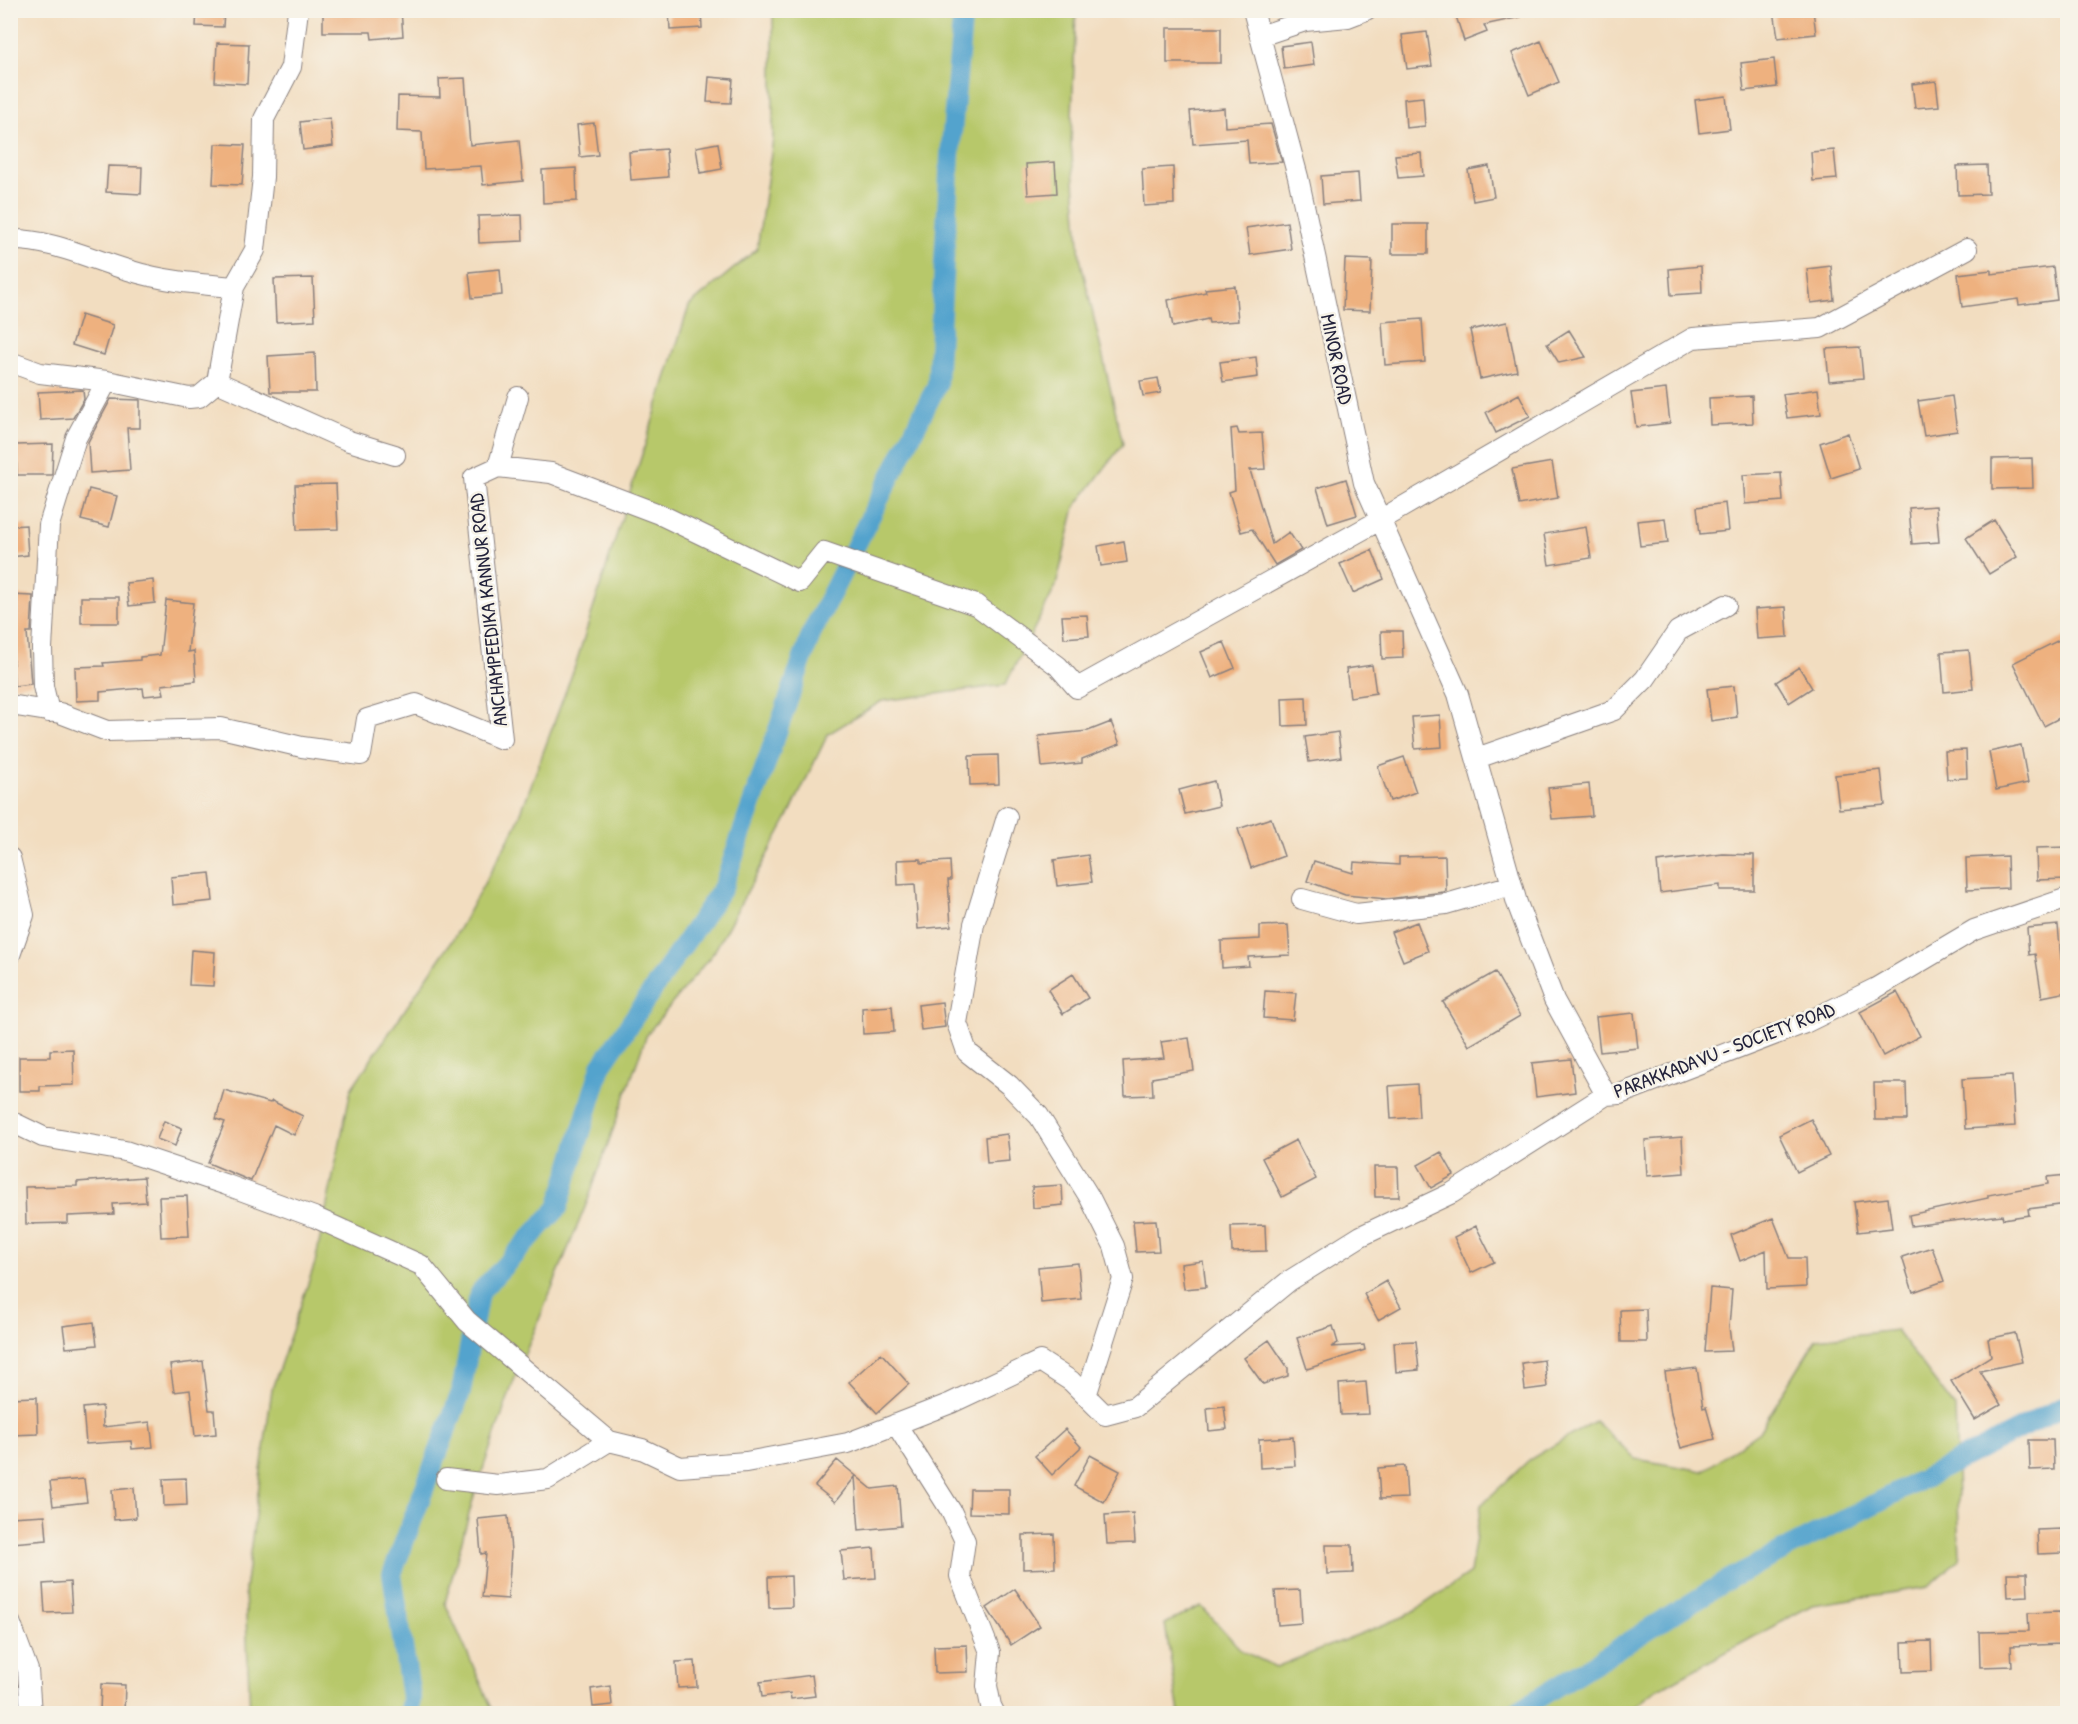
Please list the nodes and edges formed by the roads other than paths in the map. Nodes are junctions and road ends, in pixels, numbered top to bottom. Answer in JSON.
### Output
{"nodes":[{"id":1,"x":298,"y":10,"type":"edge"},
{"id":2,"x":1253,"y":10,"type":"edge"},
{"id":3,"x":1366,"y":10,"type":"edge"},
{"id":4,"x":1260,"y":36,"type":"junction"},
{"id":5,"x":10,"y":240,"type":"edge"},
{"id":6,"x":1967,"y":249,"type":"dead end"},
{"id":7,"x":234,"y":287,"type":"junction"},
{"id":8,"x":10,"y":362,"type":"edge"},
{"id":9,"x":107,"y":381,"type":"junction"},
{"id":10,"x":217,"y":382,"type":"junction"},
{"id":11,"x":518,"y":397,"type":"dead end"},
{"id":12,"x":395,"y":455,"type":"dead end"},
{"id":13,"x":498,"y":467,"type":"junction"},
{"id":14,"x":1380,"y":520,"type":"junction"},
{"id":15,"x":1726,"y":605,"type":"dead end"},
{"id":16,"x":1458,"y":694,"type":"joint"},
{"id":17,"x":10,"y":705,"type":"edge"},
{"id":18,"x":49,"y":712,"type":"junction"},
{"id":19,"x":1477,"y":759,"type":"junction"},
{"id":20,"x":1007,"y":817,"type":"dead end"},
{"id":21,"x":10,"y":858,"type":"edge"},
{"id":22,"x":1512,"y":885,"type":"junction"},
{"id":23,"x":2067,"y":898,"type":"edge"},
{"id":24,"x":1302,"y":899,"type":"dead end"},
{"id":25,"x":10,"y":955,"type":"edge"},
{"id":26,"x":1605,"y":1095,"type":"junction"},
{"id":27,"x":10,"y":1121,"type":"edge"},
{"id":28,"x":1086,"y":1396,"type":"junction"},
{"id":29,"x":896,"y":1424,"type":"junction"},
{"id":30,"x":609,"y":1441,"type":"junction"},
{"id":31,"x":446,"y":1479,"type":"dead end"},
{"id":32,"x":10,"y":1622,"type":"edge"},
{"id":33,"x":31,"y":1713,"type":"edge"},
{"id":34,"x":995,"y":1713,"type":"edge"}],
"edges":[{"from":1,"to":7,"type":"street"},
{"from":2,"to":4,"type":"street","name":"MINOR ROAD"},
{"from":3,"to":4,"type":"street"},
{"from":4,"to":14,"type":"street","name":"MINOR ROAD"},
{"from":5,"to":7,"type":"street"},
{"from":6,"to":14,"type":"street"},
{"from":7,"to":10,"type":"street"},
{"from":8,"to":9,"type":"street"},
{"from":9,"to":10,"type":"street"},
{"from":9,"to":18,"type":"street"},
{"from":10,"to":12,"type":"street"},
{"from":11,"to":13,"type":"street"},
{"from":13,"to":14,"type":"street","name":"ANCHAMPEEDIKA KANNUR ROAD"},
{"from":13,"to":18,"type":"street","name":"ANCHAMPEEDIKA KANNUR ROAD"},
{"from":14,"to":16,"type":"street","name":"MINOR ROAD"},
{"from":15,"to":19,"type":"street"},
{"from":16,"to":19,"type":"street","name":"PARAKKADAVU - SOCIETY ROAD"},
{"from":17,"to":18,"type":"street","name":"ANCHAMPEEDIKA KANNUR ROAD"},
{"from":19,"to":22,"type":"street","name":"PARAKKADAVU - SOCIETY ROAD"},
{"from":20,"to":28,"type":"street"},
{"from":21,"to":25,"type":"street"},
{"from":22,"to":24,"type":"street"},
{"from":22,"to":26,"type":"street","name":"PARAKKADAVU - SOCIETY ROAD"},
{"from":23,"to":26,"type":"street","name":"PARAKKADAVU - SOCIETY ROAD"},
{"from":26,"to":28,"type":"street"},
{"from":27,"to":30,"type":"street"},
{"from":28,"to":29,"type":"street"},
{"from":29,"to":30,"type":"street"},
{"from":29,"to":34,"type":"street"},
{"from":30,"to":31,"type":"street"},
{"from":32,"to":33,"type":"street"}]}
